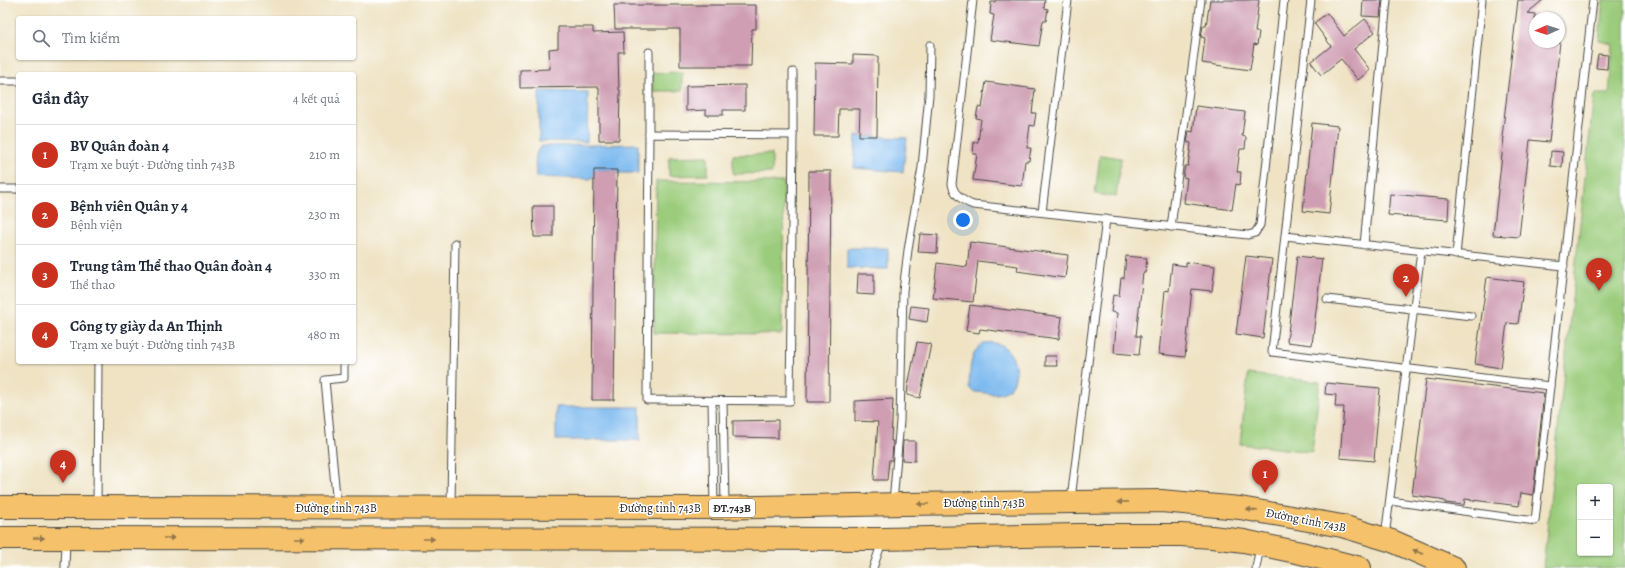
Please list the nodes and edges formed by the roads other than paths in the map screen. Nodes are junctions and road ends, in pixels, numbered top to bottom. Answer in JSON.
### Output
{"nodes":[{"id":1,"x":973,"y":0,"type":"edge"},
{"id":2,"x":1068,"y":0,"type":"edge"},
{"id":3,"x":1201,"y":0,"type":"edge"},
{"id":4,"x":1284,"y":0,"type":"edge"},
{"id":5,"x":1311,"y":0,"type":"edge"},
{"id":6,"x":1388,"y":0,"type":"edge"},
{"id":7,"x":1482,"y":0,"type":"edge"},
{"id":8,"x":1594,"y":0,"type":"edge"},
{"id":9,"x":930,"y":45,"type":"dead end"},
{"id":10,"x":649,"y":52,"type":"dead end"},
{"id":11,"x":793,"y":72,"type":"dead end"},
{"id":12,"x":0,"y":81,"type":"edge"},
{"id":13,"x":16,"y":82,"type":"edge"},
{"id":14,"x":649,"y":134,"type":"junction"},
{"id":15,"x":792,"y":135,"type":"junction"},
{"id":16,"x":0,"y":189,"type":"edge"},
{"id":17,"x":16,"y":189,"type":"edge"},
{"id":18,"x":1042,"y":212,"type":"junction"},
{"id":19,"x":1106,"y":219,"type":"junction"},
{"id":20,"x":1171,"y":226,"type":"junction"},
{"id":21,"x":1285,"y":236,"type":"junction"},
{"id":22,"x":455,"y":243,"type":"dead end"},
{"id":23,"x":1364,"y":245,"type":"junction"},
{"id":24,"x":1421,"y":251,"type":"junction"},
{"id":25,"x":1456,"y":255,"type":"junction"},
{"id":26,"x":1564,"y":266,"type":"junction"},
{"id":27,"x":1327,"y":299,"type":"dead end"},
{"id":28,"x":1414,"y":309,"type":"junction"},
{"id":29,"x":1471,"y":316,"type":"dead end"},
{"id":30,"x":98,"y":364,"type":"edge"},
{"id":31,"x":344,"y":364,"type":"edge"},
{"id":32,"x":1406,"y":368,"type":"junction"},
{"id":33,"x":1550,"y":386,"type":"junction"},
{"id":34,"x":712,"y":401,"type":"junction"},
{"id":35,"x":723,"y":401,"type":"junction"},
{"id":36,"x":1390,"y":501,"type":"junction"},
{"id":37,"x":1071,"y":503,"type":"junction"},
{"id":38,"x":893,"y":504,"type":"junction"},
{"id":39,"x":0,"y":507,"type":"edge"},
{"id":40,"x":98,"y":507,"type":"junction"},
{"id":41,"x":337,"y":508,"type":"junction"},
{"id":42,"x":451,"y":508,"type":"junction"},
{"id":43,"x":720,"y":508,"type":"junction"},
{"id":44,"x":0,"y":538,"type":"edge"},
{"id":45,"x":66,"y":538,"type":"junction"},
{"id":46,"x":882,"y":539,"type":"junction"},
{"id":47,"x":1385,"y":539,"type":"junction"},
{"id":48,"x":1260,"y":545,"type":"junction"},
{"id":49,"x":66,"y":568,"type":"edge"},
{"id":50,"x":873,"y":568,"type":"edge"},
{"id":51,"x":1256,"y":568,"type":"edge"},
{"id":52,"x":1360,"y":568,"type":"edge"},
{"id":53,"x":1454,"y":568,"type":"edge"}],
"edges":[{"from":1,"to":18,"type":"lane"},
{"from":2,"to":18,"type":"lane"},
{"from":3,"to":20,"type":"lane"},
{"from":4,"to":20,"type":"lane"},
{"from":5,"to":21,"type":"lane"},
{"from":6,"to":23,"type":"lane"},
{"from":7,"to":25,"type":"lane"},
{"from":8,"to":26,"type":"lane"},
{"from":9,"to":38,"type":"lane"},
{"from":10,"to":14,"type":"lane"},
{"from":11,"to":15,"type":"lane"},
{"from":12,"to":13,"type":"lane"},
{"from":14,"to":15,"type":"lane"},
{"from":14,"to":34,"type":"lane"},
{"from":15,"to":35,"type":"lane"},
{"from":16,"to":17,"type":"lane"},
{"from":18,"to":19,"type":"lane"},
{"from":19,"to":20,"type":"lane"},
{"from":19,"to":37,"type":"lane"},
{"from":21,"to":23,"type":"lane"},
{"from":21,"to":32,"type":"lane"},
{"from":22,"to":42,"type":"lane"},
{"from":23,"to":24,"type":"lane"},
{"from":24,"to":25,"type":"lane"},
{"from":24,"to":28,"type":"lane"},
{"from":25,"to":26,"type":"lane"},
{"from":26,"to":33,"type":"lane"},
{"from":27,"to":28,"type":"lane"},
{"from":28,"to":29,"type":"lane"},
{"from":28,"to":32,"type":"lane"},
{"from":30,"to":40,"type":"lane"},
{"from":31,"to":41,"type":"lane"},
{"from":32,"to":33,"type":"lane"},
{"from":32,"to":36,"type":"lane"},
{"from":33,"to":36,"type":"lane"},
{"from":34,"to":35,"type":"lane"},
{"from":34,"to":43,"type":"lane"},
{"from":35,"to":43,"type":"lane"},
{"from":36,"to":47,"type":"lane"},
{"from":37,"to":38,"type":"main road","name":"Đường tỉnh 743B","number":"ĐT.743B","one_way":true},
{"from":47,"to":37,"type":"main road","name":"Đường tỉnh 743B","number":"ĐT.743B","one_way":true},
{"from":38,"to":43,"type":"main road","name":"Đường tỉnh 743B","number":"ĐT.743B"},
{"from":38,"to":46,"type":"main road"},
{"from":39,"to":40,"type":"main road","name":"Đường tỉnh 743B","number":"ĐT.743B"},
{"from":40,"to":41,"type":"main road","name":"Đường tỉnh 743B","number":"ĐT.743B"},
{"from":41,"to":42,"type":"main road","name":"Đường tỉnh 743B","number":"ĐT.743B"},
{"from":42,"to":43,"type":"main road","name":"Đường tỉnh 743B","number":"ĐT.743B"},
{"from":44,"to":45,"type":"main road","one_way":true},
{"from":45,"to":46,"type":"main road","one_way":true},
{"from":45,"to":49,"type":"lane"},
{"from":46,"to":48,"type":"main road"},
{"from":46,"to":50,"type":"lane"},
{"from":53,"to":47,"type":"main road","name":"Đường tỉnh 743B","number":"ĐT.743B","one_way":true},
{"from":48,"to":51,"type":"lane"},
{"from":48,"to":52,"type":"main road"}]}
